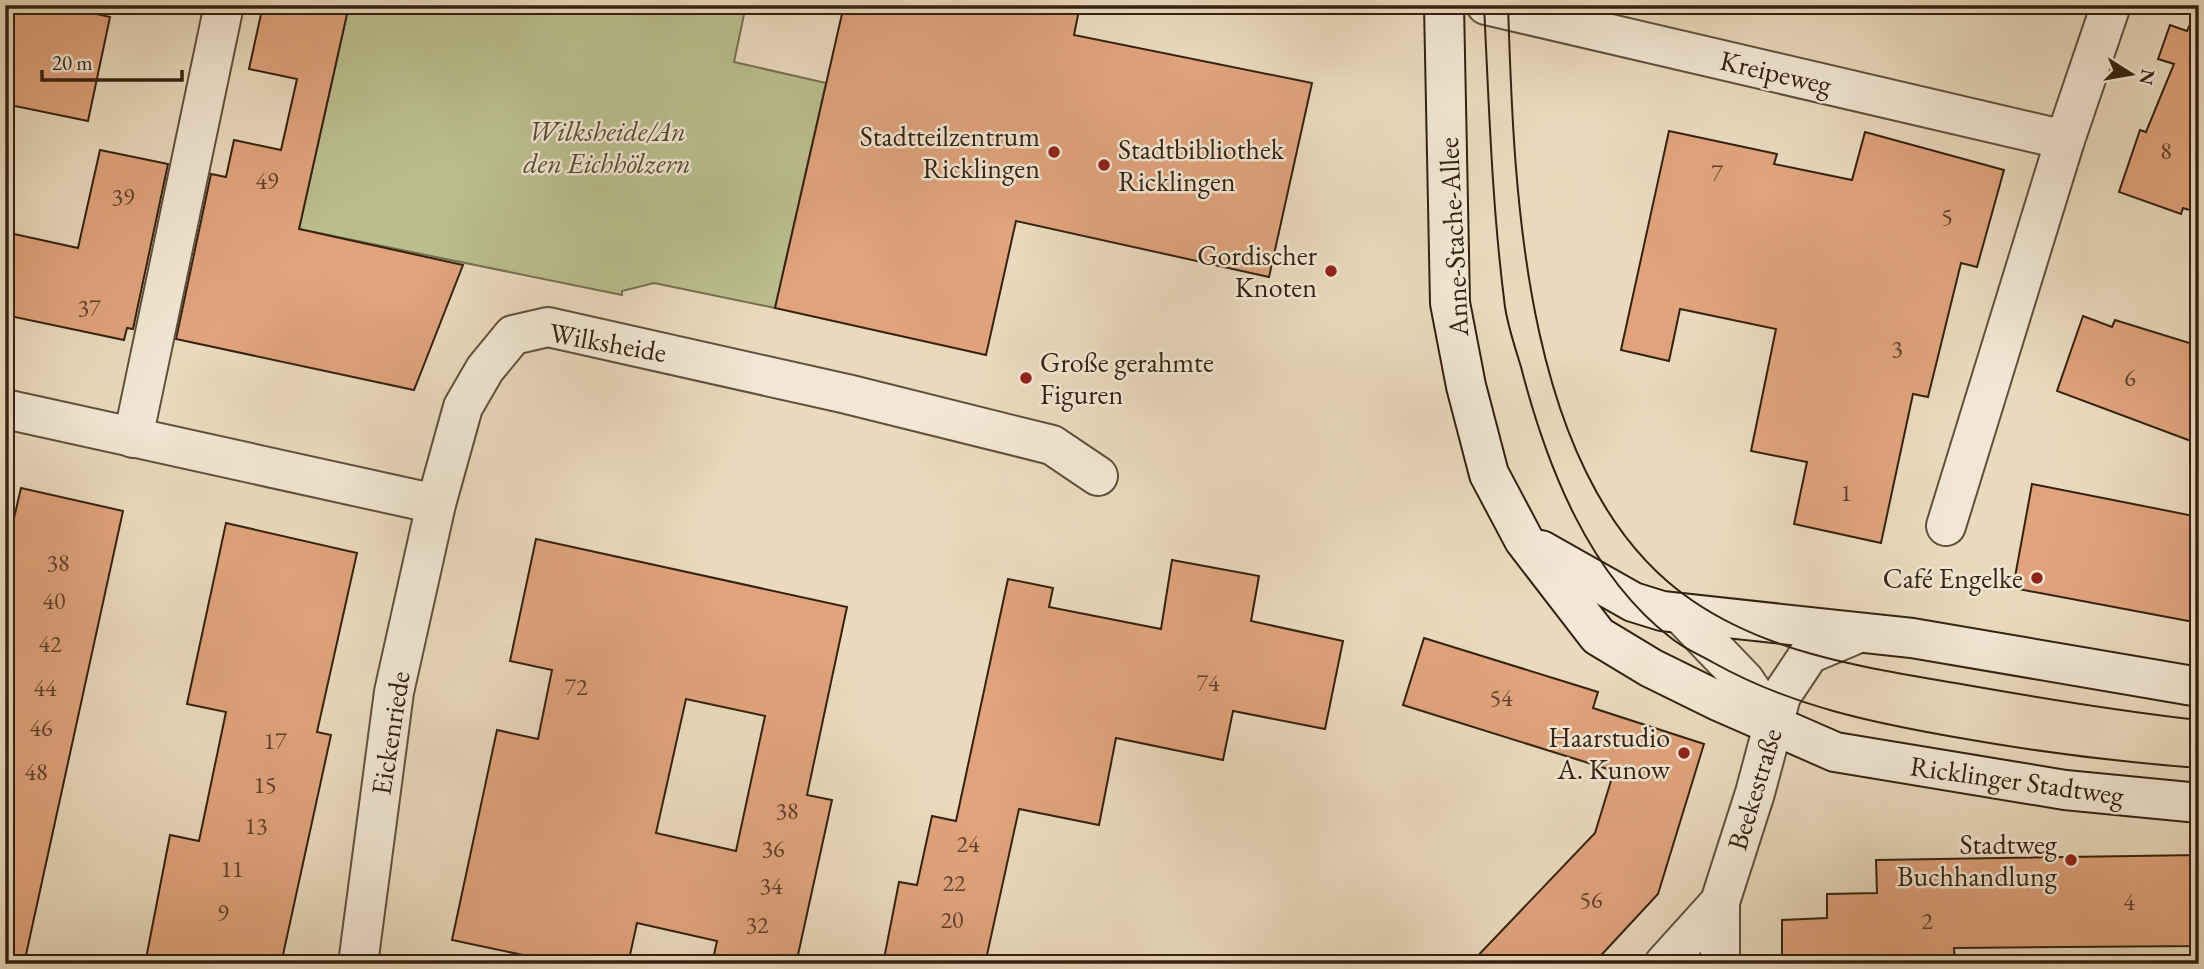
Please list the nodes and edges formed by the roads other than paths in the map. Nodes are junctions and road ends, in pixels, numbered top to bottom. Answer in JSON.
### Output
{"nodes":[{"id":1,"x":224,"y":5,"type":"edge"},
{"id":2,"x":1444,"y":5,"type":"edge"},
{"id":3,"x":1486,"y":5,"type":"edge"},
{"id":4,"x":2111,"y":5,"type":"edge"},
{"id":5,"x":2065,"y":140,"type":"junction"},
{"id":6,"x":5,"y":409,"type":"edge"},
{"id":7,"x":133,"y":438,"type":"junction"},
{"id":8,"x":1098,"y":476,"type":"dead end"},
{"id":9,"x":436,"y":504,"type":"junction"},
{"id":10,"x":1946,"y":526,"type":"dead end"},
{"id":11,"x":1524,"y":540,"type":"junction"},
{"id":12,"x":1680,"y":613,"type":"junction"},
{"id":13,"x":1859,"y":633,"type":"junction"},
{"id":14,"x":2199,"y":687,"type":"edge"},
{"id":15,"x":1774,"y":725,"type":"junction"},
{"id":16,"x":1835,"y":752,"type":"joint"},
{"id":17,"x":2199,"y":803,"type":"edge"},
{"id":18,"x":1720,"y":902,"type":"junction"},
{"id":19,"x":358,"y":964,"type":"edge"},
{"id":20,"x":1664,"y":964,"type":"edge"},
{"id":21,"x":1720,"y":964,"type":"edge"}],
"edges":[{"from":1,"to":7,"type":"street"},
{"from":2,"to":11,"type":"street","name":"Anne-Stache-Allee"},
{"from":3,"to":5,"type":"street","name":"Kreipeweg"},
{"from":4,"to":5,"type":"street"},
{"from":5,"to":10,"type":"street"},
{"from":6,"to":7,"type":"street"},
{"from":7,"to":9,"type":"street"},
{"from":8,"to":9,"type":"street","name":"Wilksheide"},
{"from":9,"to":19,"type":"street","name":"Eickenriede"},
{"from":11,"to":12,"type":"street"},
{"from":11,"to":15,"type":"street","name":"Anne-Stache-Allee"},
{"from":12,"to":13,"type":"street"},
{"from":12,"to":15,"type":"street"},
{"from":13,"to":14,"type":"street"},
{"from":13,"to":15,"type":"street","name":"Beekestraße"},
{"from":15,"to":16,"type":"street","name":"Anne-Stache-Allee"},
{"from":15,"to":18,"type":"street","name":"Beekestraße"},
{"from":16,"to":17,"type":"street","name":"Ricklinger Stadtweg"},
{"from":18,"to":20,"type":"street","name":"Beekestraße"},
{"from":18,"to":21,"type":"street"}]}
